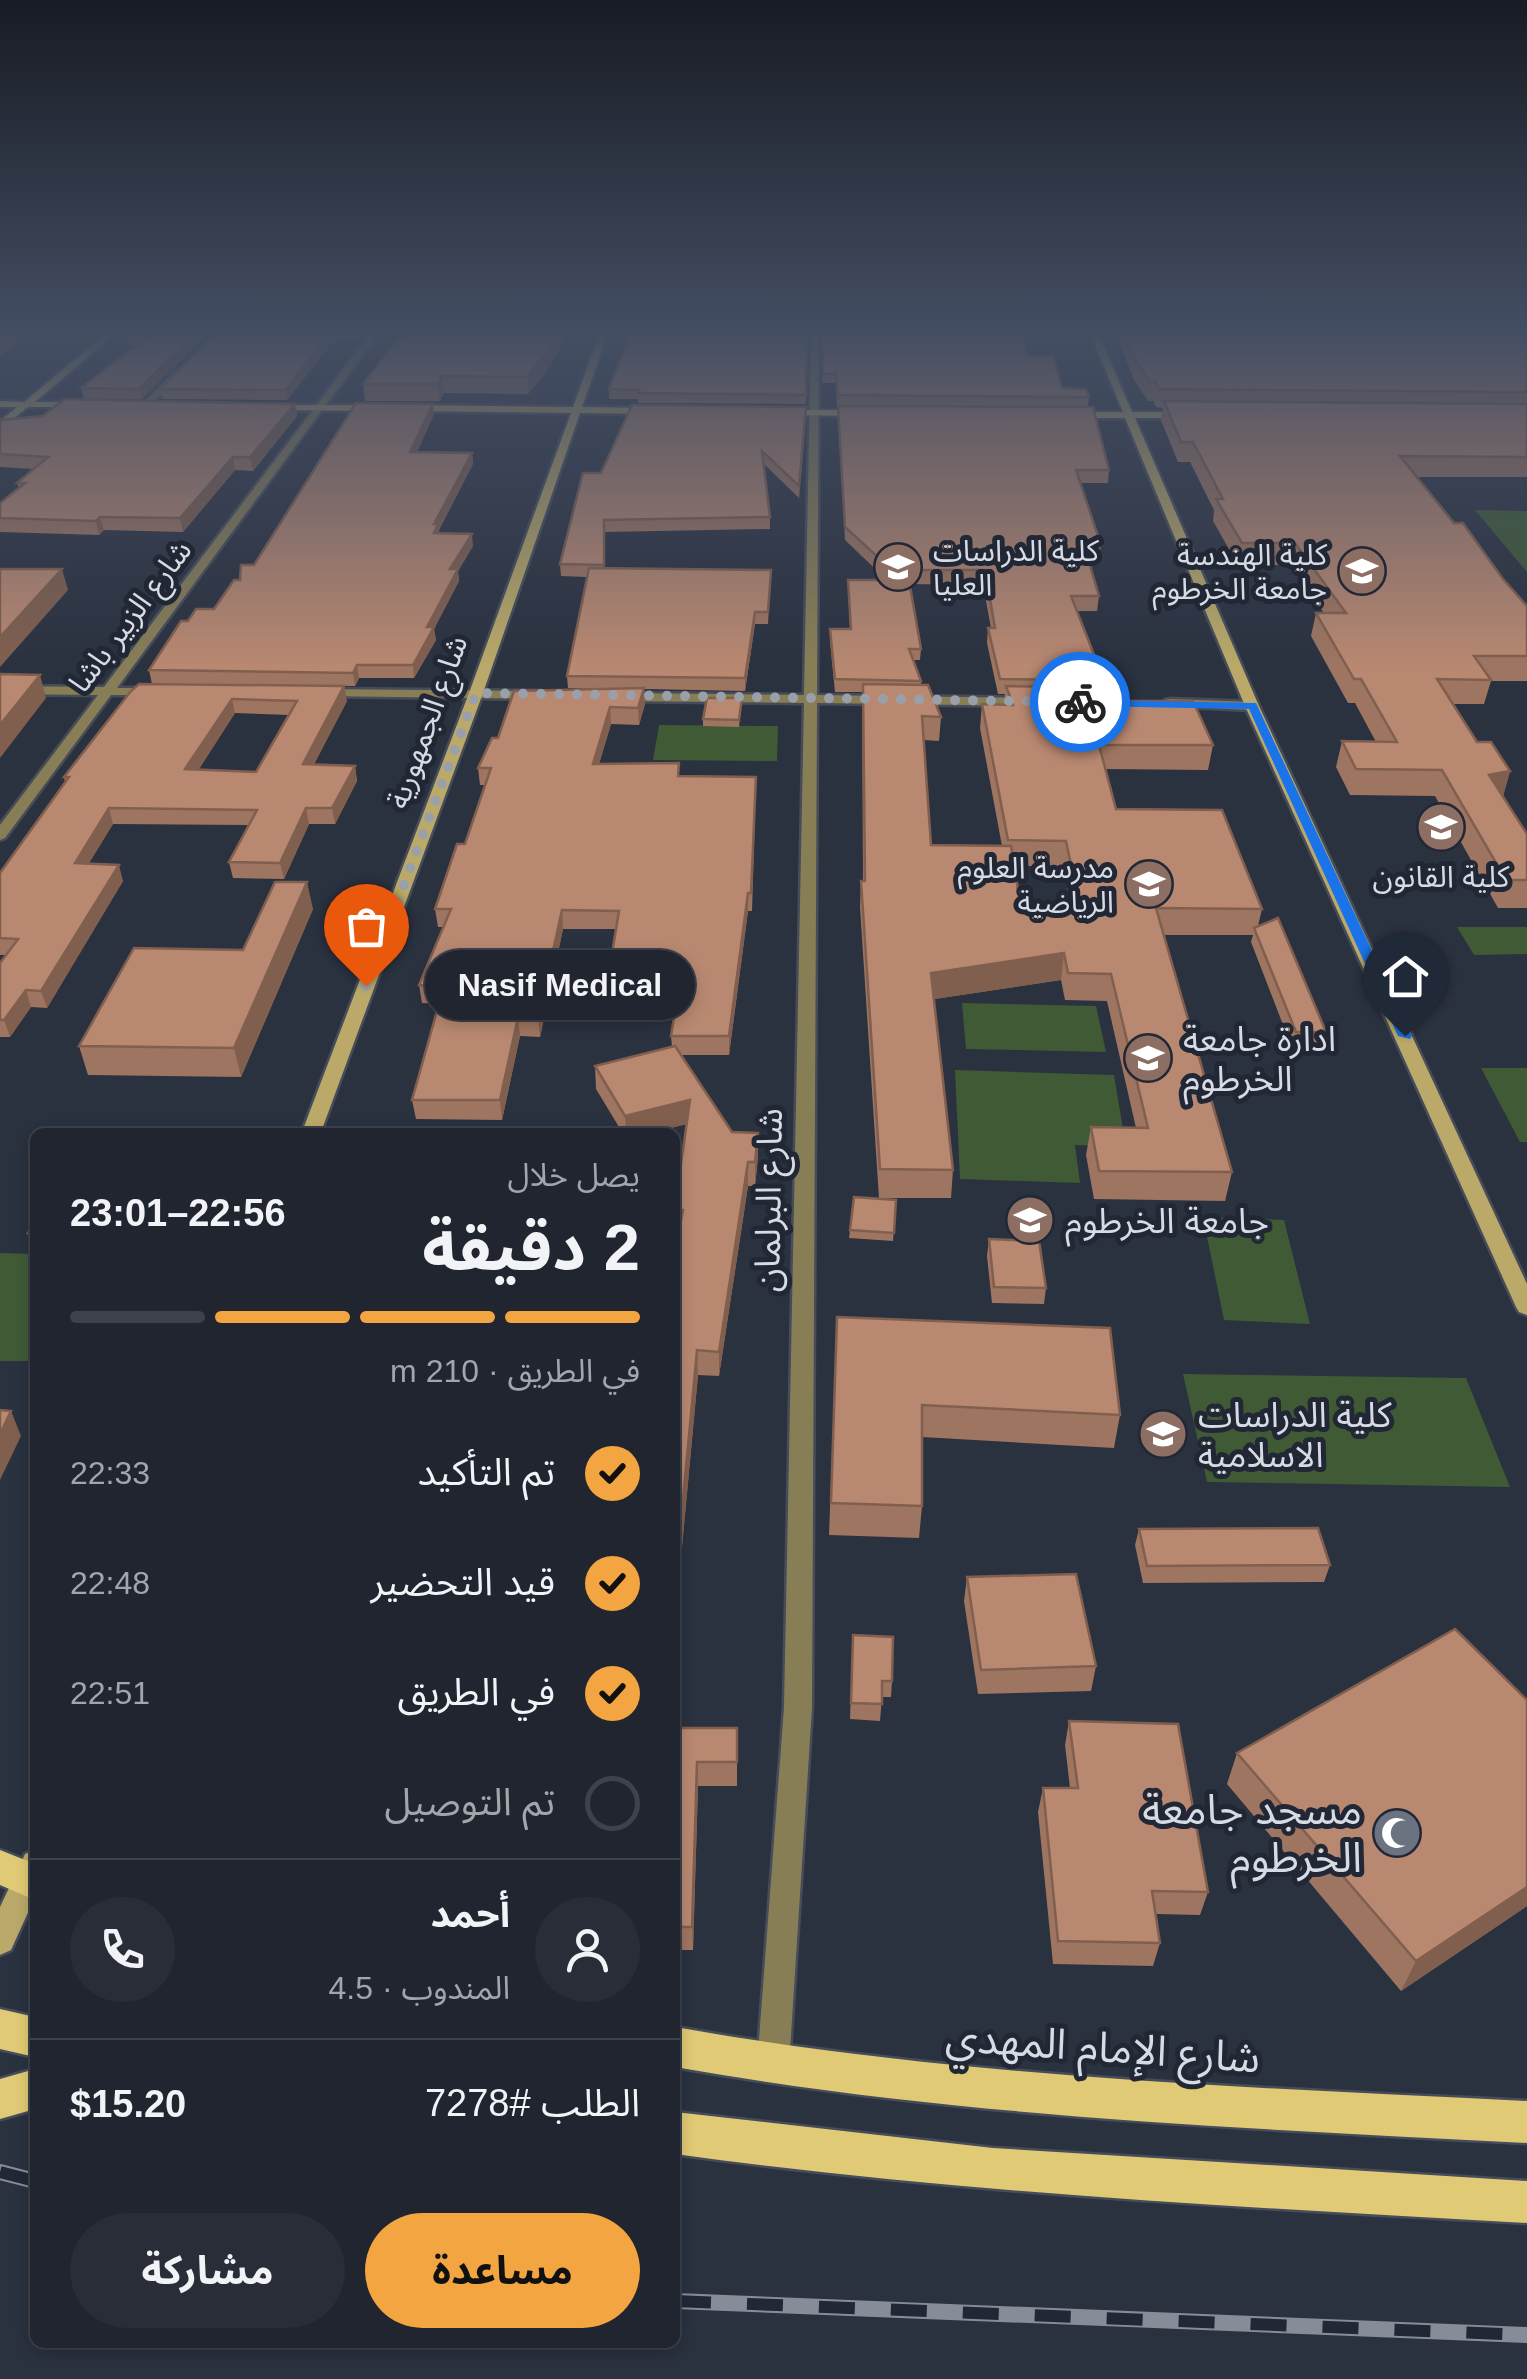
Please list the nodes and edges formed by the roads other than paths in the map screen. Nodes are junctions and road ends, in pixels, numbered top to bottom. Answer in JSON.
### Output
{"nodes":[{"id":1,"x":289,"y":444,"type":"edge"},
{"id":2,"x":562,"y":444,"type":"edge"},
{"id":3,"x":813,"y":444,"type":"edge"},
{"id":4,"x":1141,"y":444,"type":"edge"},
{"id":5,"x":0,"y":690,"type":"edge"},
{"id":6,"x":105,"y":692,"type":"junction"},
{"id":7,"x":163,"y":692,"type":"edge"},
{"id":8,"x":297,"y":692,"type":"edge"},
{"id":9,"x":476,"y":693,"type":"junction"},
{"id":10,"x":550,"y":695,"type":"edge"},
{"id":11,"x":604,"y":697,"type":"edge"},
{"id":12,"x":809,"y":699,"type":"junction"},
{"id":13,"x":1044,"y":702,"type":"edge"},
{"id":14,"x":1162,"y":703,"type":"edge"},
{"id":15,"x":1252,"y":706,"type":"junction"},
{"id":16,"x":0,"y":835,"type":"edge"},
{"id":17,"x":312,"y":1128,"type":"edge"},
{"id":18,"x":1527,"y":1307,"type":"edge"},
{"id":19,"x":25,"y":1873,"type":"edge"},
{"id":20,"x":0,"y":1940,"type":"edge"},
{"id":21,"x":0,"y":2029,"type":"edge"},
{"id":22,"x":30,"y":2036,"type":"edge"},
{"id":23,"x":680,"y":2048,"type":"edge"},
{"id":24,"x":773,"y":2066,"type":"junction"},
{"id":25,"x":30,"y":2091,"type":"edge"},
{"id":26,"x":0,"y":2100,"type":"edge"},
{"id":27,"x":1527,"y":2122,"type":"edge"},
{"id":28,"x":680,"y":2135,"type":"edge"},
{"id":29,"x":1527,"y":2202,"type":"edge"}],
"edges":[{"from":1,"to":6,"type":"street","name":"شارع الزبير باشا"},
{"from":2,"to":9,"type":"main road","name":"شارع الجمهورية"},
{"from":3,"to":12,"type":"street","name":"شارع البرلمان"},
{"from":4,"to":15,"type":"main road"},
{"from":5,"to":6,"type":"street"},
{"from":6,"to":7,"type":"street"},
{"from":6,"to":16,"type":"street","name":"شارع الزبير باشا"},
{"from":8,"to":9,"type":"street"},
{"from":9,"to":10,"type":"street"},
{"from":9,"to":17,"type":"main road","name":"شارع الجمهورية"},
{"from":11,"to":12,"type":"street"},
{"from":12,"to":13,"type":"street"},
{"from":12,"to":24,"type":"street","name":"شارع البرلمان"},
{"from":14,"to":15,"type":"street"},
{"from":15,"to":18,"type":"main road"},
{"from":19,"to":20,"type":"main road"},
{"from":21,"to":22,"type":"main road"},
{"from":23,"to":24,"type":"main road","name":"شارع الإمام المهدي"},
{"from":24,"to":27,"type":"main road","name":"شارع الإمام المهدي"},
{"from":25,"to":26,"type":"main road"},
{"from":28,"to":29,"type":"main road"}]}
